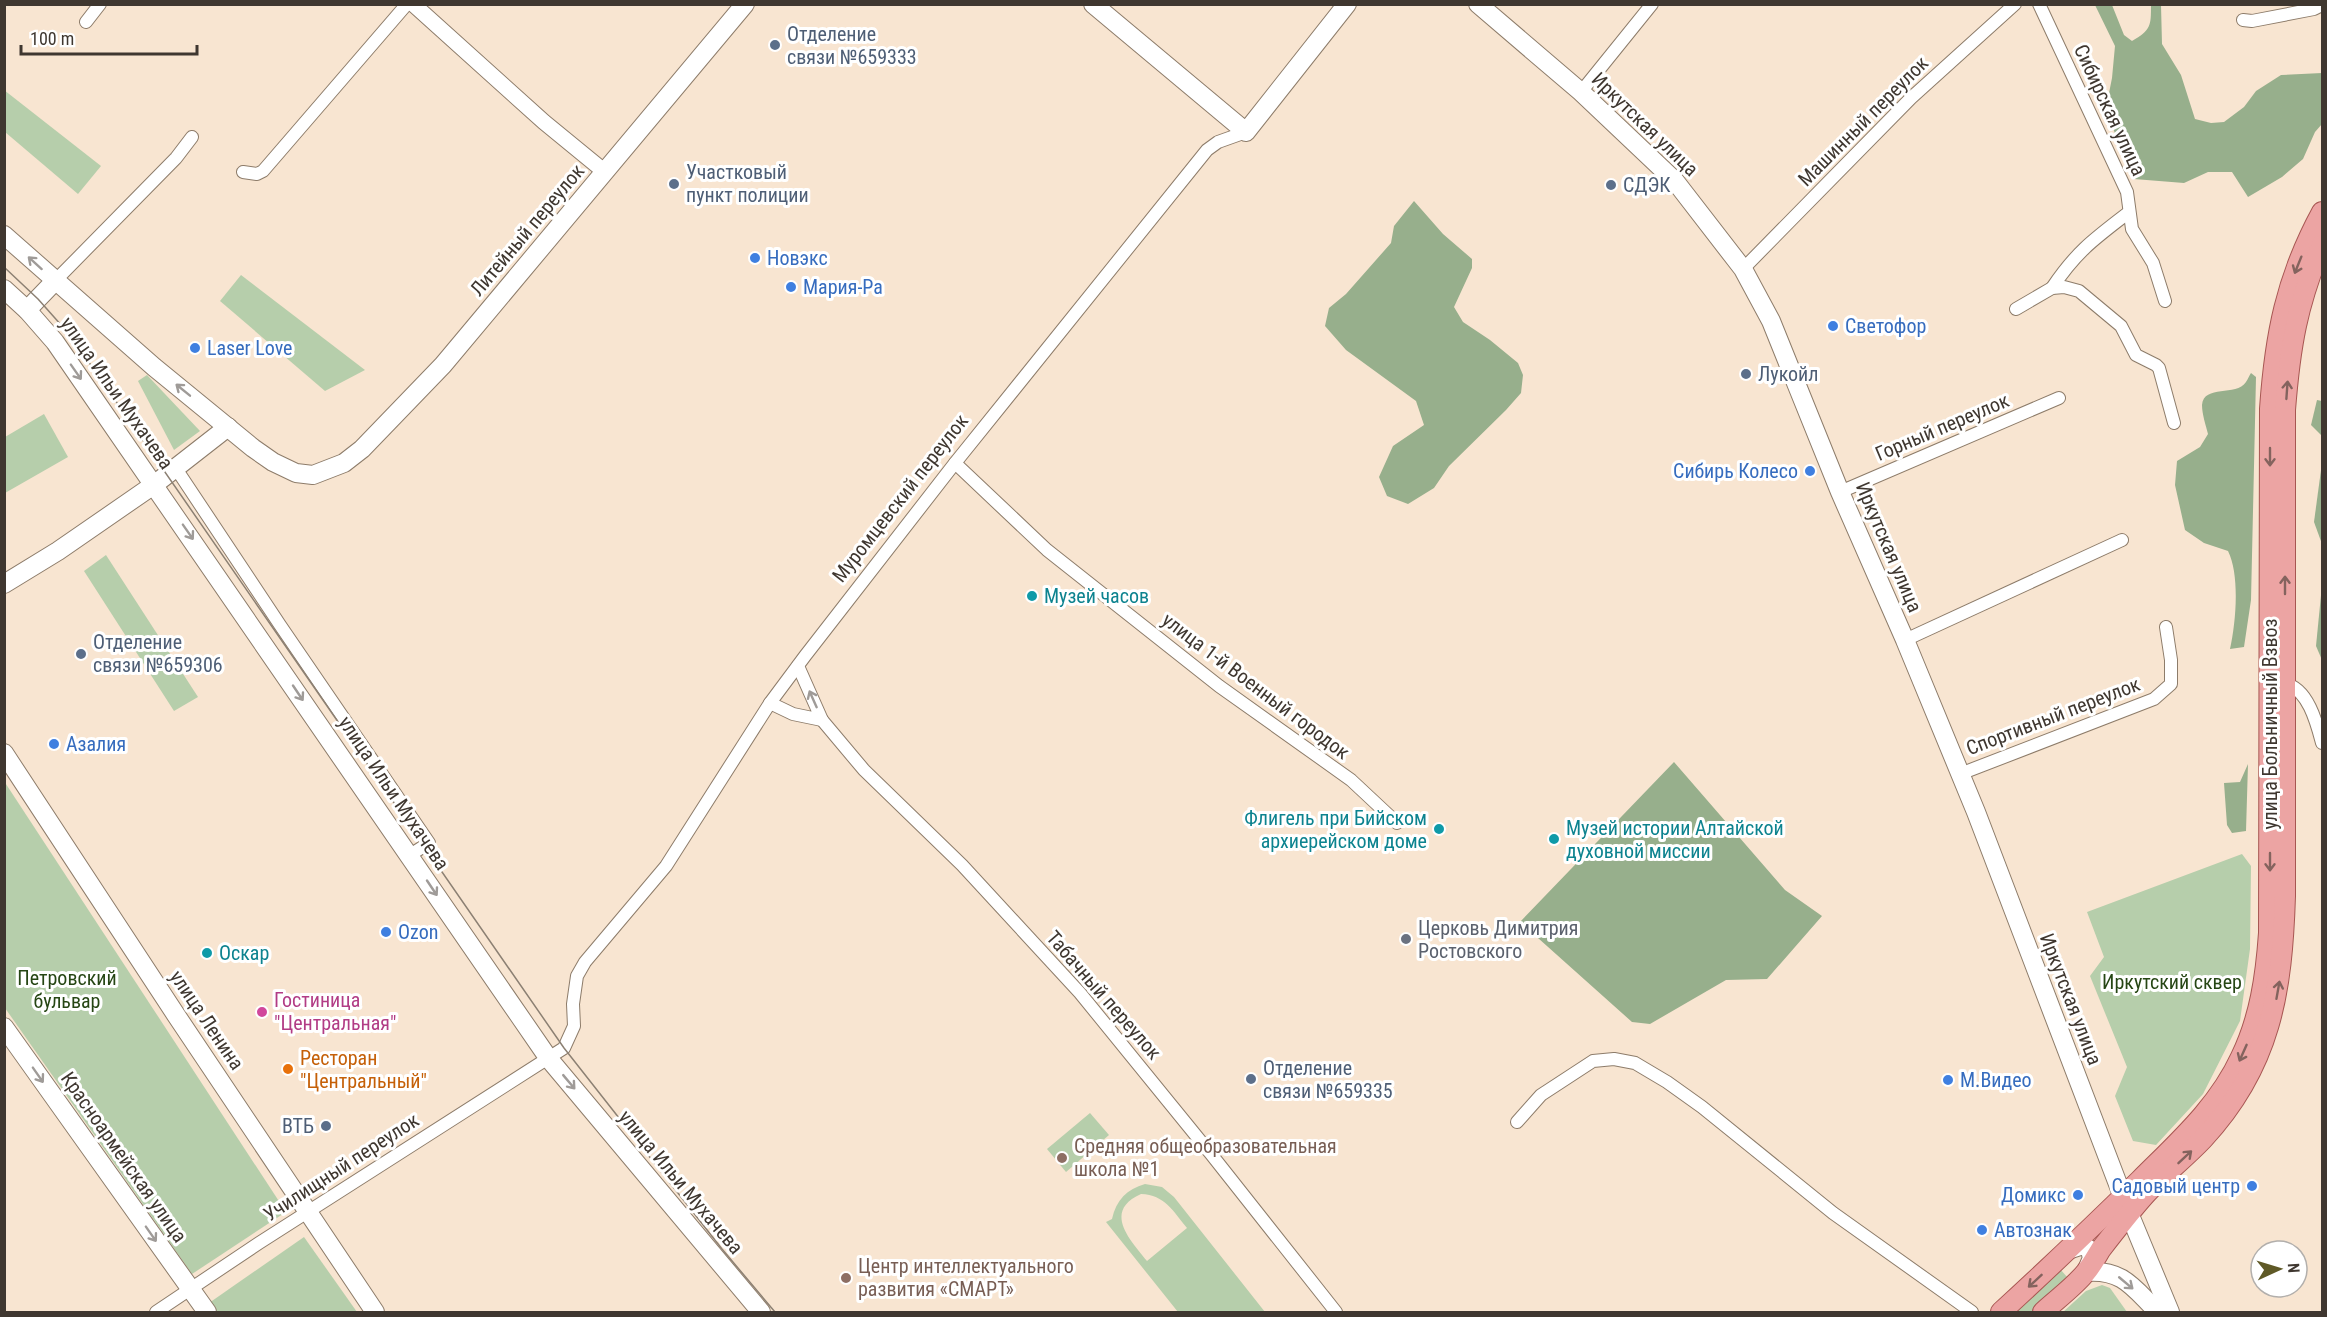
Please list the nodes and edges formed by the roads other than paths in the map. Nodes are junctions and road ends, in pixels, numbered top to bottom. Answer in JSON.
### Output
{"nodes":[{"id":1,"x":100,"y":4,"type":"edge"},
{"id":2,"x":407,"y":4,"type":"edge"},
{"id":3,"x":413,"y":4,"type":"edge"},
{"id":4,"x":745,"y":4,"type":"edge"},
{"id":5,"x":1093,"y":4,"type":"edge"},
{"id":6,"x":1347,"y":4,"type":"edge"},
{"id":7,"x":1478,"y":4,"type":"edge"},
{"id":8,"x":1652,"y":4,"type":"edge"},
{"id":9,"x":2015,"y":4,"type":"edge"},
{"id":10,"x":2039,"y":4,"type":"edge"},
{"id":11,"x":2322,"y":5,"type":"edge"},
{"id":12,"x":2243,"y":20,"type":"dead end"},
{"id":13,"x":86,"y":22,"type":"dead end"},
{"id":14,"x":1581,"y":92,"type":"junction"},
{"id":15,"x":1246,"y":132,"type":"junction"},
{"id":16,"x":192,"y":138,"type":"dead end"},
{"id":17,"x":243,"y":172,"type":"dead end"},
{"id":18,"x":605,"y":172,"type":"junction"},
{"id":19,"x":2322,"y":212,"type":"edge"},
{"id":20,"x":2128,"y":213,"type":"junction"},
{"id":21,"x":4,"y":235,"type":"edge"},
{"id":22,"x":2322,"y":245,"type":"edge"},
{"id":23,"x":1743,"y":269,"type":"junction"},
{"id":24,"x":55,"y":281,"type":"junction"},
{"id":25,"x":2052,"y":288,"type":"junction"},
{"id":26,"x":4,"y":289,"type":"edge"},
{"id":27,"x":2165,"y":301,"type":"dead end"},
{"id":28,"x":2016,"y":309,"type":"dead end"},
{"id":29,"x":27,"y":310,"type":"junction"},
{"id":30,"x":2059,"y":398,"type":"dead end"},
{"id":31,"x":2174,"y":423,"type":"dead end"},
{"id":32,"x":228,"y":427,"type":"junction"},
{"id":33,"x":955,"y":463,"type":"junction"},
{"id":34,"x":175,"y":466,"type":"junction"},
{"id":35,"x":330,"y":470,"type":"joint"},
{"id":36,"x":154,"y":484,"type":"junction"},
{"id":37,"x":1840,"y":492,"type":"junction"},
{"id":38,"x":2122,"y":540,"type":"dead end"},
{"id":39,"x":4,"y":584,"type":"edge"},
{"id":40,"x":2166,"y":627,"type":"dead end"},
{"id":41,"x":1905,"y":640,"type":"junction"},
{"id":42,"x":798,"y":666,"type":"junction"},
{"id":43,"x":2285,"y":684,"type":"junction"},
{"id":44,"x":770,"y":703,"type":"junction"},
{"id":45,"x":822,"y":720,"type":"junction"},
{"id":46,"x":2322,"y":743,"type":"edge"},
{"id":47,"x":4,"y":753,"type":"edge"},
{"id":48,"x":1960,"y":774,"type":"junction"},
{"id":49,"x":1396,"y":824,"type":"dead end"},
{"id":50,"x":410,"y":855,"type":"junction"},
{"id":51,"x":4,"y":1027,"type":"edge"},
{"id":52,"x":549,"y":1059,"type":"junction"},
{"id":53,"x":1517,"y":1122,"type":"dead end"},
{"id":54,"x":2126,"y":1205,"type":"junction"},
{"id":55,"x":306,"y":1212,"type":"junction"},
{"id":56,"x":2068,"y":1250,"type":"junction"},
{"id":57,"x":2086,"y":1272,"type":"junction"},
{"id":58,"x":190,"y":1289,"type":"junction"},
{"id":59,"x":156,"y":1312,"type":"edge"},
{"id":60,"x":207,"y":1312,"type":"edge"},
{"id":61,"x":375,"y":1312,"type":"edge"},
{"id":62,"x":761,"y":1312,"type":"edge"},
{"id":63,"x":1336,"y":1312,"type":"edge"},
{"id":64,"x":1972,"y":1312,"type":"edge"},
{"id":65,"x":2001,"y":1312,"type":"edge"},
{"id":66,"x":2043,"y":1312,"type":"edge"},
{"id":67,"x":2158,"y":1312,"type":"edge"},
{"id":68,"x":2170,"y":1312,"type":"edge"}],
"edges":[{"from":1,"to":13,"type":"street"},
{"from":2,"to":17,"type":"street"},
{"from":3,"to":18,"type":"street"},
{"from":4,"to":18,"type":"main road","name":"Литейный переулок"},
{"from":5,"to":15,"type":"main road"},
{"from":6,"to":15,"type":"main road"},
{"from":7,"to":14,"type":"main road","name":"Иркутская улица"},
{"from":8,"to":14,"type":"street"},
{"from":9,"to":23,"type":"street","name":"Машинный переулок"},
{"from":10,"to":20,"type":"street","name":"Сибирская улица"},
{"from":11,"to":12,"type":"street"},
{"from":14,"to":23,"type":"main road","name":"Иркутская улица"},
{"from":15,"to":33,"type":"street","name":"Муромцевский переулок"},
{"from":16,"to":24,"type":"street"},
{"from":18,"to":35,"type":"main road","name":"Литейный переулок"},
{"from":19,"to":54,"type":"main road","name":"улица Больничный Взвоз","one_way":true},
{"from":20,"to":25,"type":"street"},
{"from":20,"to":27,"type":"street","name":"Сибирская улица"},
{"from":24,"to":21,"type":"main road","name":"улица Ильи Мухачева","one_way":true},
{"from":43,"to":22,"type":"main road","name":"улица Больничный Взвоз","one_way":true},
{"from":23,"to":37,"type":"main road","name":"Иркутская улица"},
{"from":24,"to":29,"type":"main road"},
{"from":32,"to":24,"type":"main road","name":"улица Ильи Мухачева","one_way":true},
{"from":25,"to":28,"type":"street"},
{"from":25,"to":31,"type":"street"},
{"from":26,"to":29,"type":"main road","name":"улица Ильи Мухачева"},
{"from":29,"to":36,"type":"main road","name":"улица Ильи Мухачева","one_way":true},
{"from":30,"to":37,"type":"street","name":"Горный переулок"},
{"from":32,"to":34,"type":"main road"},
{"from":32,"to":35,"type":"main road","name":"улица Ильи Мухачева"},
{"from":33,"to":42,"type":"street","name":"Муромцевский переулок"},
{"from":33,"to":49,"type":"street","name":"улица 1-й Военный городок"},
{"from":34,"to":36,"type":"main road"},
{"from":34,"to":50,"type":"street"},
{"from":36,"to":39,"type":"main road"},
{"from":36,"to":50,"type":"main road","name":"улица Ильи Мухачева","one_way":true},
{"from":37,"to":41,"type":"main road","name":"Иркутская улица"},
{"from":38,"to":41,"type":"street"},
{"from":40,"to":48,"type":"street","name":"Спортивный переулок"},
{"from":41,"to":48,"type":"main road","name":"Иркутская улица"},
{"from":42,"to":44,"type":"street","name":"Муромцевский переулок"},
{"from":45,"to":42,"type":"street","name":"Табачный переулок","one_way":true},
{"from":43,"to":46,"type":"street"},
{"from":54,"to":43,"type":"main road","name":"улица Больничный Взвоз","one_way":true},
{"from":44,"to":45,"type":"street"},
{"from":44,"to":52,"type":"street","name":"Муромцевский переулок"},
{"from":45,"to":63,"type":"street","name":"Табачный переулок"},
{"from":47,"to":55,"type":"main road","name":"улица Ленина"},
{"from":48,"to":54,"type":"main road","name":"Иркутская улица"},
{"from":50,"to":52,"type":"main road","name":"улица Ильи Мухачева","one_way":true},
{"from":51,"to":58,"type":"main road","name":"Красноармейская улица","one_way":true},
{"from":52,"to":55,"type":"street","name":"Училищный переулок"},
{"from":52,"to":62,"type":"main road","name":"улица Ильи Мухачева","one_way":true},
{"from":53,"to":64,"type":"street"},
{"from":54,"to":56,"type":"main road"},
{"from":54,"to":57,"type":"main road"},
{"from":54,"to":68,"type":"main road","name":"Иркутская улица"},
{"from":55,"to":58,"type":"street","name":"Училищный переулок"},
{"from":55,"to":61,"type":"main road","name":"улица Ленина"},
{"from":56,"to":57,"type":"main road"},
{"from":56,"to":65,"type":"main road","one_way":true},
{"from":57,"to":66,"type":"main road"},
{"from":57,"to":67,"type":"main road","one_way":true},
{"from":58,"to":59,"type":"street","name":"Училищный переулок"},
{"from":58,"to":60,"type":"main road","name":"Красноармейская улица"}]}
